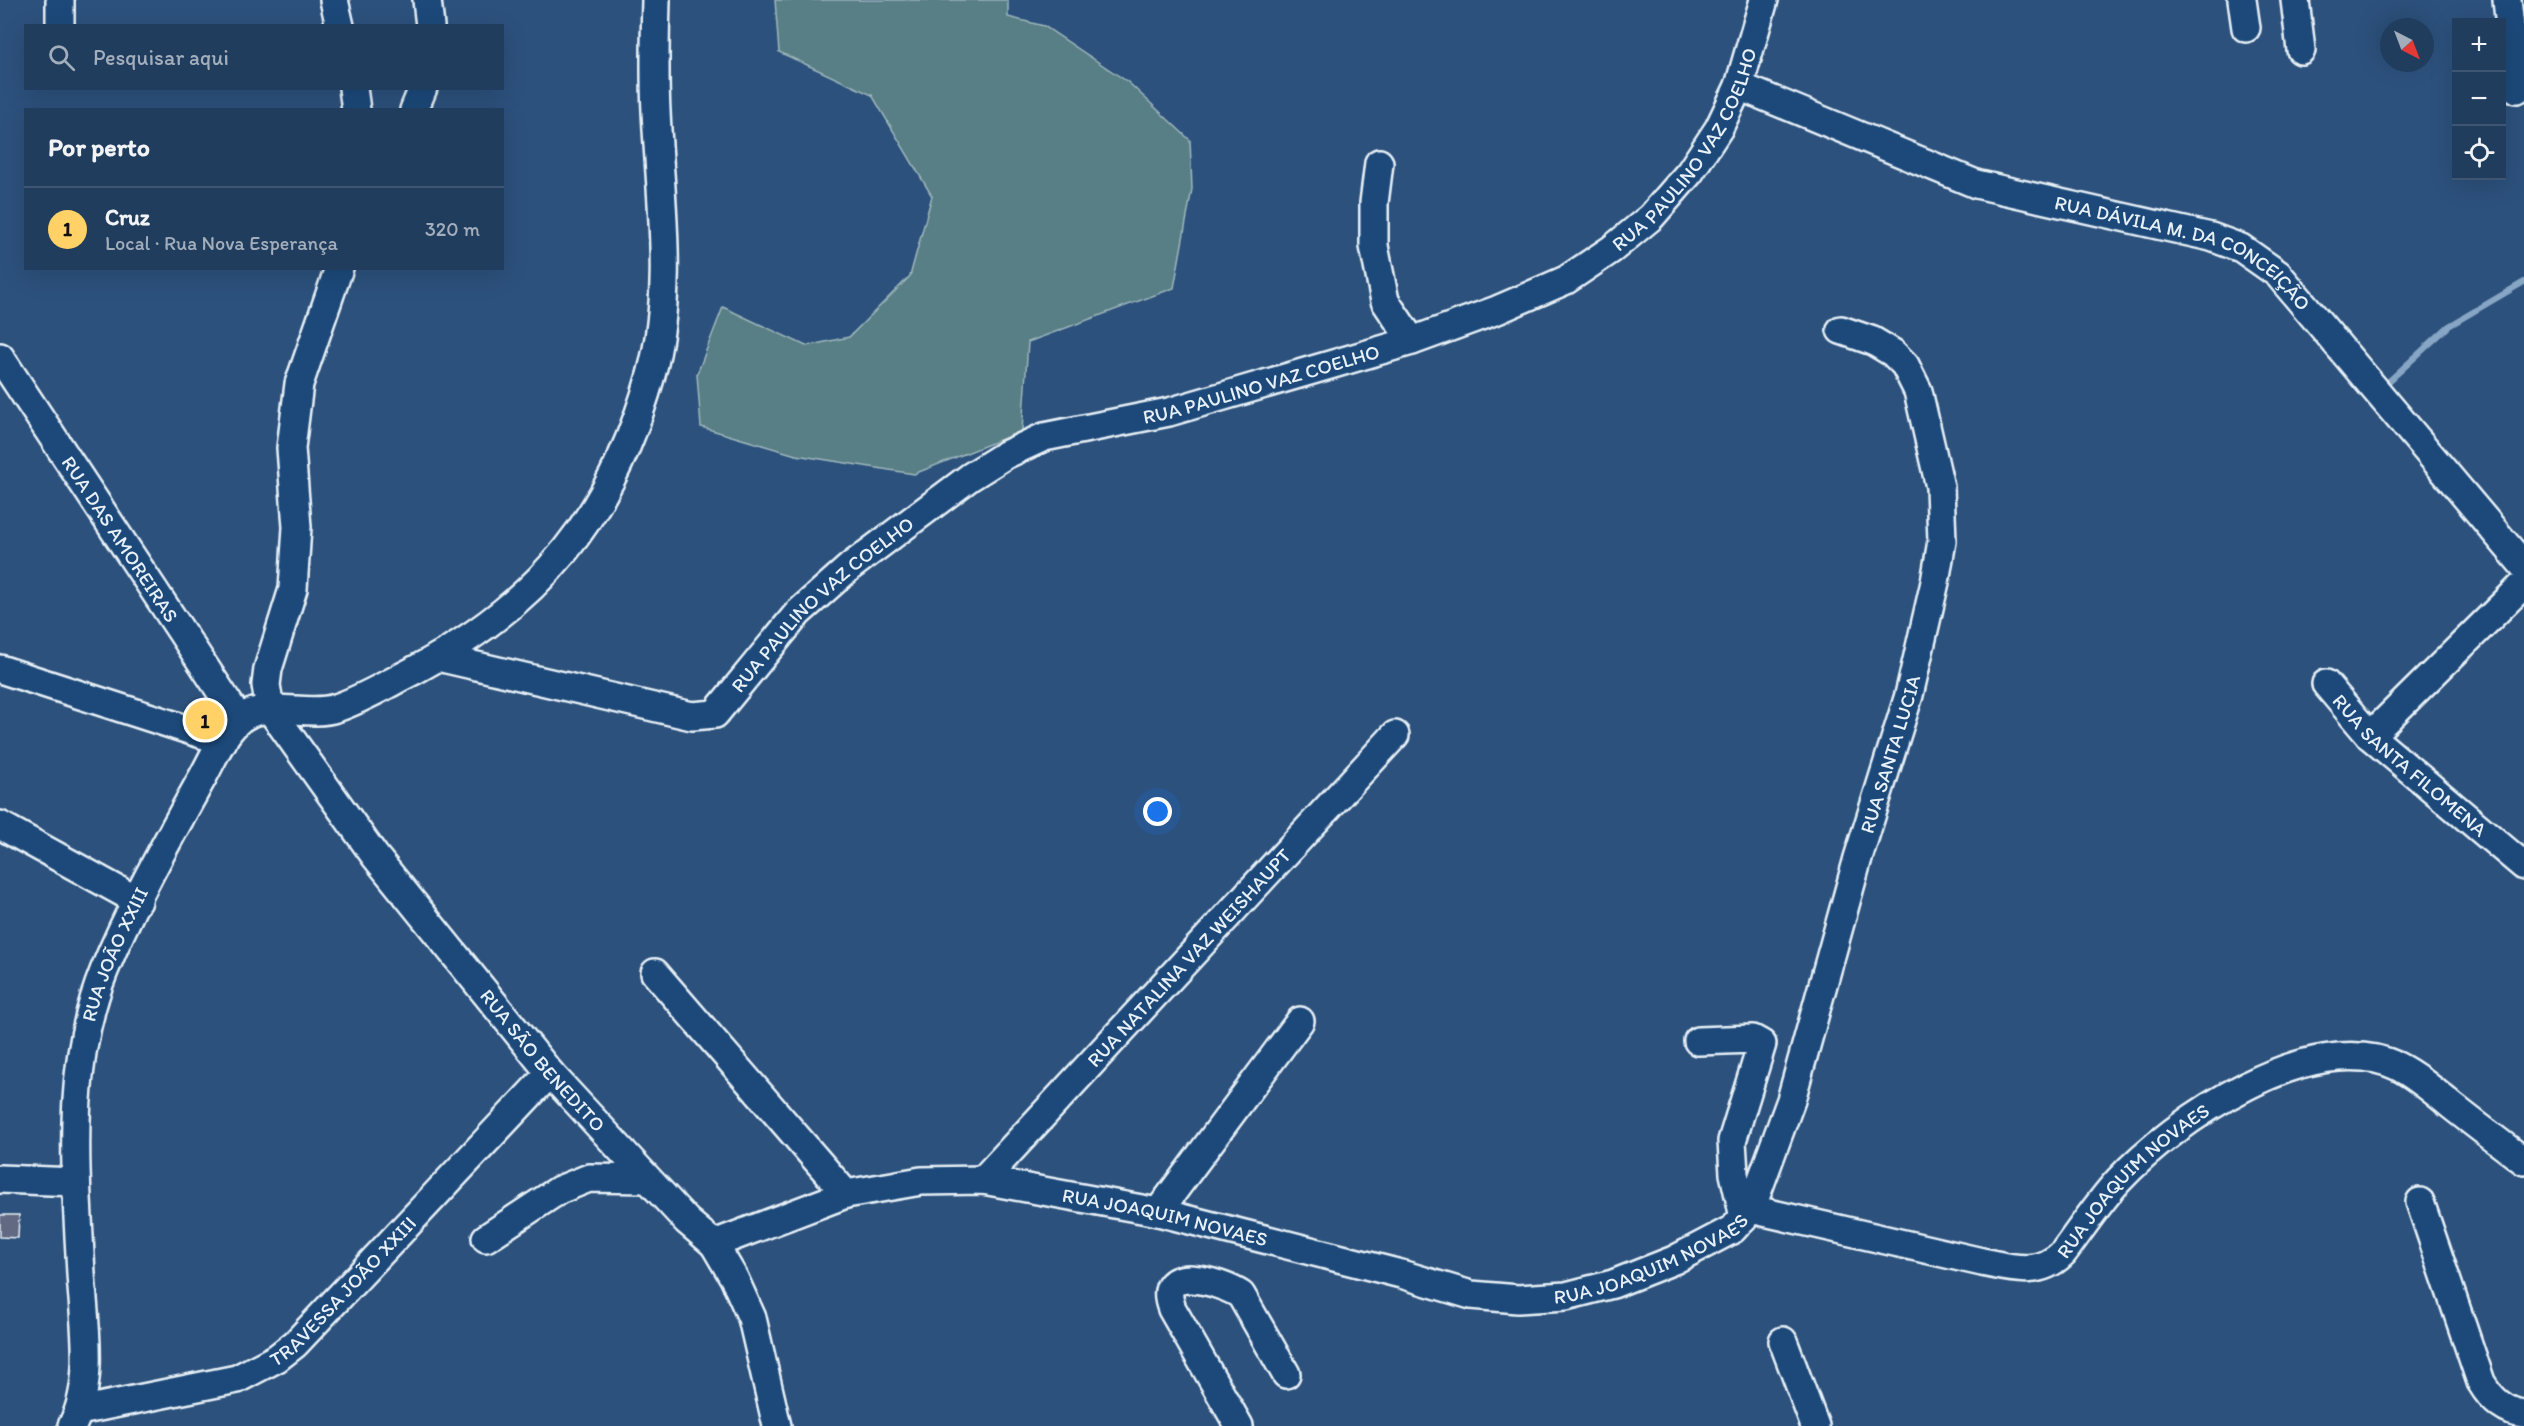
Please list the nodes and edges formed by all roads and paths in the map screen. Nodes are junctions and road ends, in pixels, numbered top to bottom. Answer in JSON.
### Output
{"nodes":[{"id":1,"x":60,"y":0,"type":"edge"},
{"id":2,"x":334,"y":0,"type":"edge"},
{"id":3,"x":427,"y":0,"type":"edge"},
{"id":4,"x":656,"y":0,"type":"edge"},
{"id":5,"x":1764,"y":0,"type":"edge"},
{"id":6,"x":2242,"y":0,"type":"edge"},
{"id":7,"x":2295,"y":0,"type":"edge"},
{"id":8,"x":2507,"y":0,"type":"edge"},
{"id":9,"x":60,"y":24,"type":"edge"},
{"id":10,"x":340,"y":24,"type":"edge"},
{"id":11,"x":430,"y":24,"type":"edge"},
{"id":12,"x":2246,"y":28,"type":"dead end"},
{"id":13,"x":2301,"y":50,"type":"dead end"},
{"id":14,"x":1739,"y":86,"type":"junction"},
{"id":15,"x":2517,"y":89,"type":"dead end"},
{"id":16,"x":353,"y":90,"type":"edge"},
{"id":17,"x":422,"y":90,"type":"edge"},
{"id":18,"x":356,"y":108,"type":"edge"},
{"id":19,"x":415,"y":108,"type":"edge"},
{"id":20,"x":1379,"y":163,"type":"dead end"},
{"id":21,"x":338,"y":270,"type":"edge"},
{"id":22,"x":1841,"y":330,"type":"dead end"},
{"id":23,"x":1412,"y":341,"type":"junction"},
{"id":24,"x":3,"y":368,"type":"edge"},
{"id":25,"x":2524,"y":566,"type":"edge"},
{"id":26,"x":2524,"y":584,"type":"edge"},
{"id":27,"x":438,"y":657,"type":"junction"},
{"id":28,"x":0,"y":669,"type":"edge"},
{"id":29,"x":2326,"y":684,"type":"dead end"},
{"id":30,"x":270,"y":709,"type":"junction"},
{"id":31,"x":239,"y":719,"type":"junction"},
{"id":32,"x":1395,"y":735,"type":"dead end"},
{"id":33,"x":2370,"y":736,"type":"junction"},
{"id":34,"x":223,"y":741,"type":"junction"},
{"id":35,"x":4,"y":838,"type":"edge"},
{"id":36,"x":2524,"y":866,"type":"edge"},
{"id":37,"x":138,"y":901,"type":"junction"},
{"id":38,"x":655,"y":973,"type":"dead end"},
{"id":39,"x":1300,"y":1020,"type":"dead end"},
{"id":40,"x":1698,"y":1041,"type":"dead end"},
{"id":41,"x":550,"y":1073,"type":"junction"},
{"id":42,"x":2524,"y":1161,"type":"edge"},
{"id":43,"x":0,"y":1179,"type":"edge"},
{"id":44,"x":647,"y":1179,"type":"junction"},
{"id":45,"x":983,"y":1180,"type":"junction"},
{"id":46,"x":76,"y":1182,"type":"junction"},
{"id":47,"x":846,"y":1194,"type":"junction"},
{"id":48,"x":2420,"y":1202,"type":"dead end"},
{"id":49,"x":1158,"y":1212,"type":"junction"},
{"id":50,"x":1748,"y":1213,"type":"junction"},
{"id":51,"x":486,"y":1238,"type":"dead end"},
{"id":52,"x":714,"y":1244,"type":"junction"},
{"id":53,"x":1783,"y":1341,"type":"dead end"},
{"id":54,"x":1286,"y":1374,"type":"dead end"},
{"id":55,"x":2524,"y":1414,"type":"edge"},
{"id":56,"x":75,"y":1419,"type":"edge"},
{"id":57,"x":777,"y":1426,"type":"edge"},
{"id":58,"x":1239,"y":1426,"type":"edge"},
{"id":59,"x":1815,"y":1426,"type":"edge"}],
"edges":[{"from":1,"to":9,"type":"street"},
{"from":2,"to":10,"type":"street"},
{"from":3,"to":11,"type":"street"},
{"from":4,"to":27,"type":"street"},
{"from":5,"to":14,"type":"street","name":"RUA PAULINO VAZ COELHO"},
{"from":6,"to":12,"type":"street"},
{"from":7,"to":13,"type":"street"},
{"from":8,"to":15,"type":"street"},
{"from":14,"to":23,"type":"street","name":"RUA PAULINO VAZ COELHO"},
{"from":14,"to":25,"type":"street","name":"RUA DÁVILA M. DA CONCEIÇÃO"},
{"from":16,"to":18,"type":"street"},
{"from":17,"to":19,"type":"street"},
{"from":20,"to":23,"type":"street"},
{"from":21,"to":30,"type":"street"},
{"from":22,"to":50,"type":"street","name":"RUA SANTA LUCIA"},
{"from":23,"to":27,"type":"street","name":"RUA PAULINO VAZ COELHO"},
{"from":24,"to":31,"type":"street","name":"RUA DAS AMOREIRAS"},
{"from":26,"to":33,"type":"street"},
{"from":27,"to":30,"type":"street"},
{"from":28,"to":34,"type":"street"},
{"from":29,"to":33,"type":"street","name":"RUA SANTA FILOMENA"},
{"from":30,"to":31,"type":"street"},
{"from":30,"to":41,"type":"street","name":"RUA SÃO BENEDITO"},
{"from":31,"to":34,"type":"street","name":"RUA JOÃO XXIII"},
{"from":32,"to":45,"type":"street","name":"RUA NATALINA VAZ WEISHAUPT"},
{"from":33,"to":36,"type":"street","name":"RUA SANTA FILOMENA"},
{"from":34,"to":37,"type":"street","name":"RUA JOÃO XXIII"},
{"from":35,"to":37,"type":"street"},
{"from":37,"to":46,"type":"street","name":"RUA JOÃO XXIII"},
{"from":38,"to":47,"type":"street"},
{"from":39,"to":49,"type":"street"},
{"from":40,"to":50,"type":"street"},
{"from":41,"to":44,"type":"street","name":"RUA SÃO BENEDITO"},
{"from":41,"to":56,"type":"street","name":"TRAVESSA JOÃO XXIII"},
{"from":42,"to":50,"type":"street","name":"RUA JOAQUIM NOVAES"},
{"from":43,"to":46,"type":"street"},
{"from":44,"to":51,"type":"street"},
{"from":44,"to":52,"type":"street","name":"RUA SÃO BENEDITO"},
{"from":45,"to":47,"type":"street","name":"RUA JOAQUIM NOVAES"},
{"from":45,"to":49,"type":"street","name":"RUA JOAQUIM NOVAES"},
{"from":46,"to":56,"type":"street","name":"RUA JOÃO XXIII"},
{"from":47,"to":52,"type":"street","name":"RUA JOAQUIM NOVAES"},
{"from":48,"to":55,"type":"street"},
{"from":49,"to":50,"type":"street","name":"RUA JOAQUIM NOVAES"},
{"from":52,"to":57,"type":"street","name":"RUA SÃO BENEDITO"},
{"from":53,"to":59,"type":"street"},
{"from":54,"to":58,"type":"street"}]}
